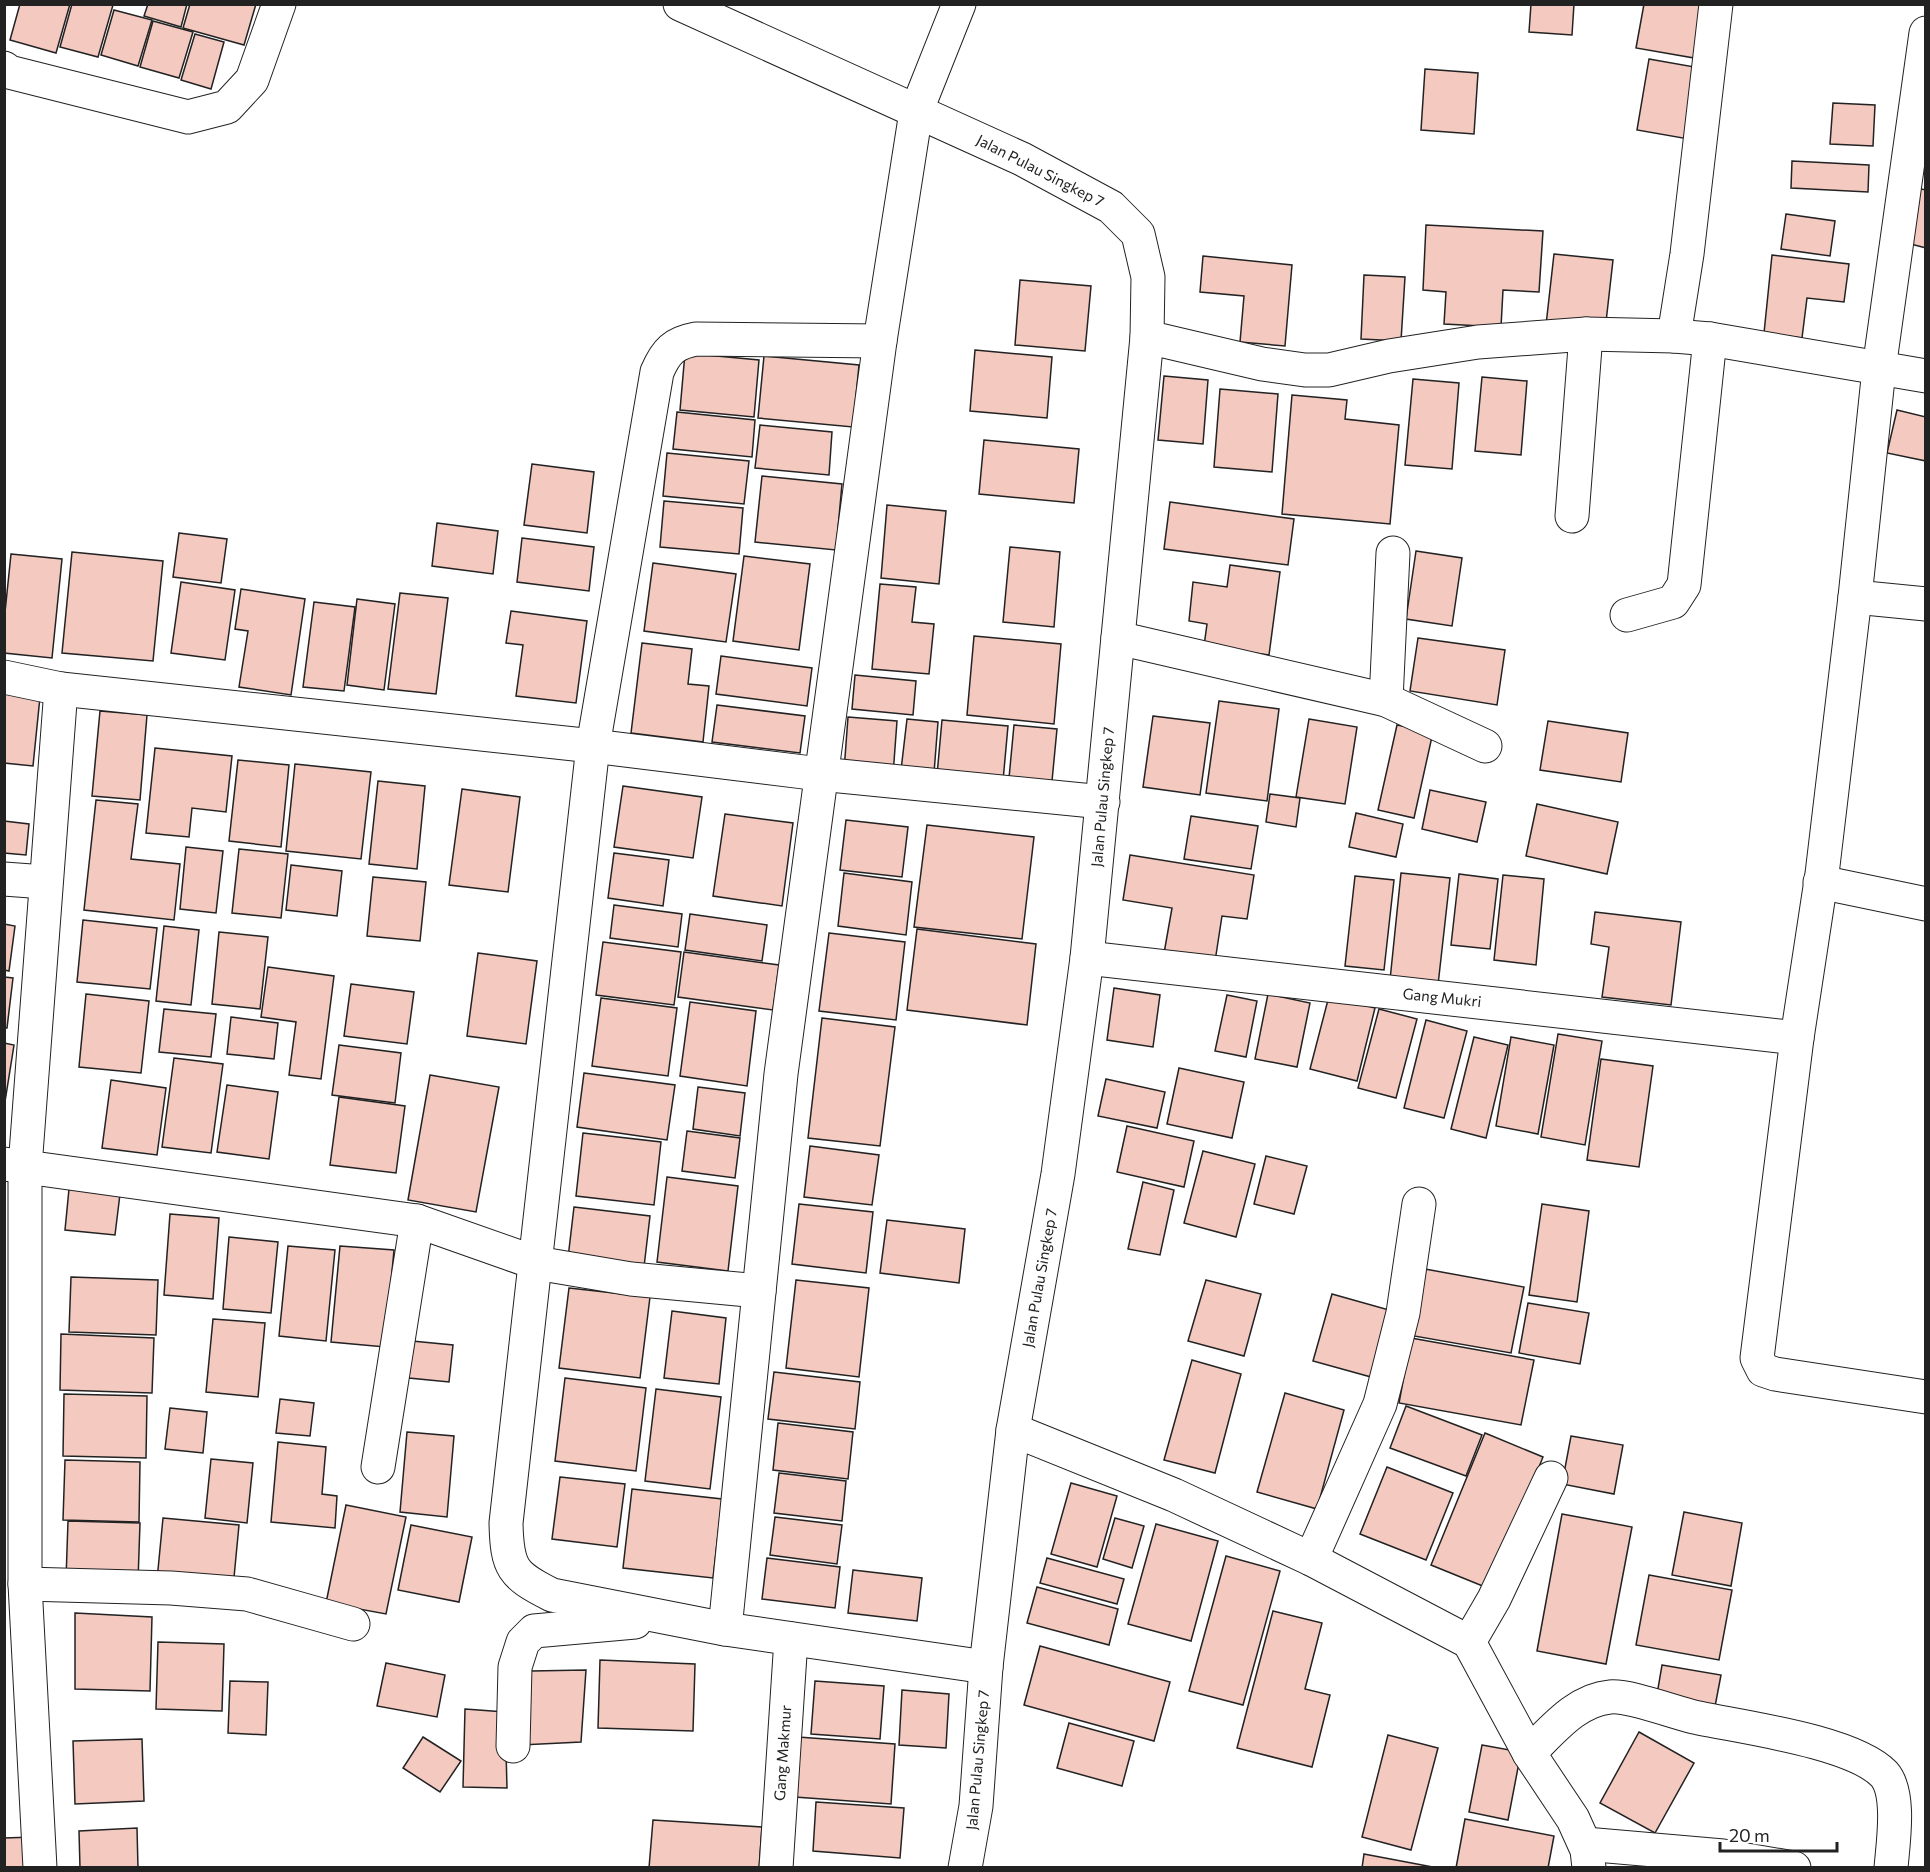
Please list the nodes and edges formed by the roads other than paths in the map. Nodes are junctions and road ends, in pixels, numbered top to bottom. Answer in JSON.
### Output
{"nodes":[{"id":1,"x":279,"y":4,"type":"edge"},
{"id":2,"x":680,"y":4,"type":"edge"},
{"id":3,"x":959,"y":4,"type":"edge"},
{"id":4,"x":1716,"y":4,"type":"edge"},
{"id":5,"x":1926,"y":33,"type":"edge"},
{"id":6,"x":4,"y":68,"type":"edge"},
{"id":7,"x":916,"y":112,"type":"junction"},
{"id":8,"x":1586,"y":334,"type":"junction"},
{"id":9,"x":1674,"y":336,"type":"junction"},
{"id":10,"x":1146,"y":337,"type":"junction"},
{"id":11,"x":1710,"y":339,"type":"junction"},
{"id":12,"x":880,"y":341,"type":"junction"},
{"id":13,"x":1879,"y":369,"type":"junction"},
{"id":14,"x":1926,"y":376,"type":"edge"},
{"id":15,"x":1572,"y":516,"type":"dead end"},
{"id":16,"x":1393,"y":553,"type":"dead end"},
{"id":17,"x":1856,"y":597,"type":"junction"},
{"id":18,"x":1926,"y":604,"type":"edge"},
{"id":19,"x":1627,"y":615,"type":"dead end"},
{"id":20,"x":1118,"y":638,"type":"junction"},
{"id":21,"x":4,"y":676,"type":"edge"},
{"id":22,"x":61,"y":689,"type":"junction"},
{"id":23,"x":1386,"y":700,"type":"junction"},
{"id":24,"x":593,"y":746,"type":"junction"},
{"id":25,"x":1485,"y":746,"type":"dead end"},
{"id":26,"x":820,"y":774,"type":"junction"},
{"id":27,"x":1102,"y":802,"type":"junction"},
{"id":28,"x":4,"y":879,"type":"edge"},
{"id":29,"x":45,"y":882,"type":"junction"},
{"id":30,"x":1820,"y":882,"type":"junction"},
{"id":31,"x":1926,"y":904,"type":"edge"},
{"id":32,"x":1087,"y":958,"type":"junction"},
{"id":33,"x":1797,"y":1038,"type":"junction"},
{"id":34,"x":15,"y":1166,"type":"edge"},
{"id":35,"x":1419,"y":1204,"type":"dead end"},
{"id":36,"x":417,"y":1221,"type":"junction"},
{"id":37,"x":536,"y":1263,"type":"junction"},
{"id":38,"x":759,"y":1291,"type":"junction"},
{"id":39,"x":1926,"y":1398,"type":"edge"},
{"id":40,"x":1013,"y":1430,"type":"junction"},
{"id":41,"x":378,"y":1467,"type":"dead end"},
{"id":42,"x":1551,"y":1478,"type":"dead end"},
{"id":43,"x":1311,"y":1559,"type":"junction"},
{"id":44,"x":25,"y":1584,"type":"junction"},
{"id":45,"x":675,"y":1619,"type":"junction"},
{"id":46,"x":353,"y":1624,"type":"dead end"},
{"id":47,"x":725,"y":1629,"type":"junction"},
{"id":48,"x":791,"y":1639,"type":"junction"},
{"id":49,"x":1469,"y":1642,"type":"junction"},
{"id":50,"x":986,"y":1667,"type":"junction"},
{"id":51,"x":513,"y":1746,"type":"dead end"},
{"id":52,"x":1529,"y":1753,"type":"junction"},
{"id":53,"x":1587,"y":1856,"type":"edge"},
{"id":54,"x":40,"y":1868,"type":"edge"},
{"id":55,"x":776,"y":1868,"type":"edge"},
{"id":56,"x":965,"y":1868,"type":"edge"},
{"id":57,"x":1794,"y":1868,"type":"edge"},
{"id":58,"x":1891,"y":1868,"type":"edge"}],
"edges":[{"from":1,"to":6,"type":"street"},
{"from":2,"to":7,"type":"street","name":"Jalan Pulau Singkep 7"},
{"from":3,"to":7,"type":"street"},
{"from":4,"to":9,"type":"street"},
{"from":5,"to":13,"type":"street"},
{"from":7,"to":10,"type":"street","name":"Jalan Pulau Singkep 7"},
{"from":7,"to":12,"type":"street"},
{"from":8,"to":9,"type":"street"},
{"from":8,"to":10,"type":"street"},
{"from":8,"to":15,"type":"street"},
{"from":9,"to":11,"type":"street"},
{"from":10,"to":20,"type":"street","name":"Jalan Pulau Singkep 7"},
{"from":11,"to":13,"type":"street"},
{"from":11,"to":19,"type":"street"},
{"from":12,"to":24,"type":"street"},
{"from":12,"to":26,"type":"street"},
{"from":13,"to":14,"type":"street"},
{"from":13,"to":17,"type":"street"},
{"from":16,"to":23,"type":"street"},
{"from":17,"to":18,"type":"street"},
{"from":17,"to":30,"type":"street"},
{"from":20,"to":23,"type":"street"},
{"from":20,"to":27,"type":"street","name":"Jalan Pulau Singkep 7"},
{"from":21,"to":22,"type":"street"},
{"from":22,"to":24,"type":"street"},
{"from":22,"to":29,"type":"street"},
{"from":23,"to":25,"type":"street"},
{"from":24,"to":26,"type":"street"},
{"from":24,"to":37,"type":"street"},
{"from":26,"to":27,"type":"street"},
{"from":26,"to":38,"type":"street"},
{"from":27,"to":32,"type":"street","name":"Jalan Pulau Singkep 7"},
{"from":28,"to":29,"type":"street"},
{"from":29,"to":34,"type":"street"},
{"from":30,"to":31,"type":"street"},
{"from":30,"to":33,"type":"street"},
{"from":32,"to":33,"type":"street","name":"Gang Mukri"},
{"from":32,"to":40,"type":"street","name":"Jalan Pulau Singkep 7"},
{"from":33,"to":39,"type":"street"},
{"from":34,"to":36,"type":"street"},
{"from":34,"to":44,"type":"street"},
{"from":35,"to":43,"type":"street"},
{"from":36,"to":37,"type":"street"},
{"from":36,"to":41,"type":"street"},
{"from":37,"to":38,"type":"street"},
{"from":37,"to":45,"type":"street"},
{"from":38,"to":47,"type":"street"},
{"from":40,"to":43,"type":"street"},
{"from":40,"to":50,"type":"street","name":"Jalan Pulau Singkep 7"},
{"from":42,"to":49,"type":"street"},
{"from":43,"to":49,"type":"street"},
{"from":44,"to":46,"type":"street"},
{"from":44,"to":54,"type":"street"},
{"from":45,"to":47,"type":"street"},
{"from":45,"to":51,"type":"street"},
{"from":47,"to":48,"type":"street"},
{"from":48,"to":50,"type":"street"},
{"from":48,"to":55,"type":"street","name":"Gang Makmur"},
{"from":49,"to":52,"type":"street"},
{"from":50,"to":56,"type":"street","name":"Jalan Pulau Singkep 7"},
{"from":52,"to":53,"type":"street"},
{"from":52,"to":58,"type":"street"},
{"from":53,"to":57,"type":"street"}]}
